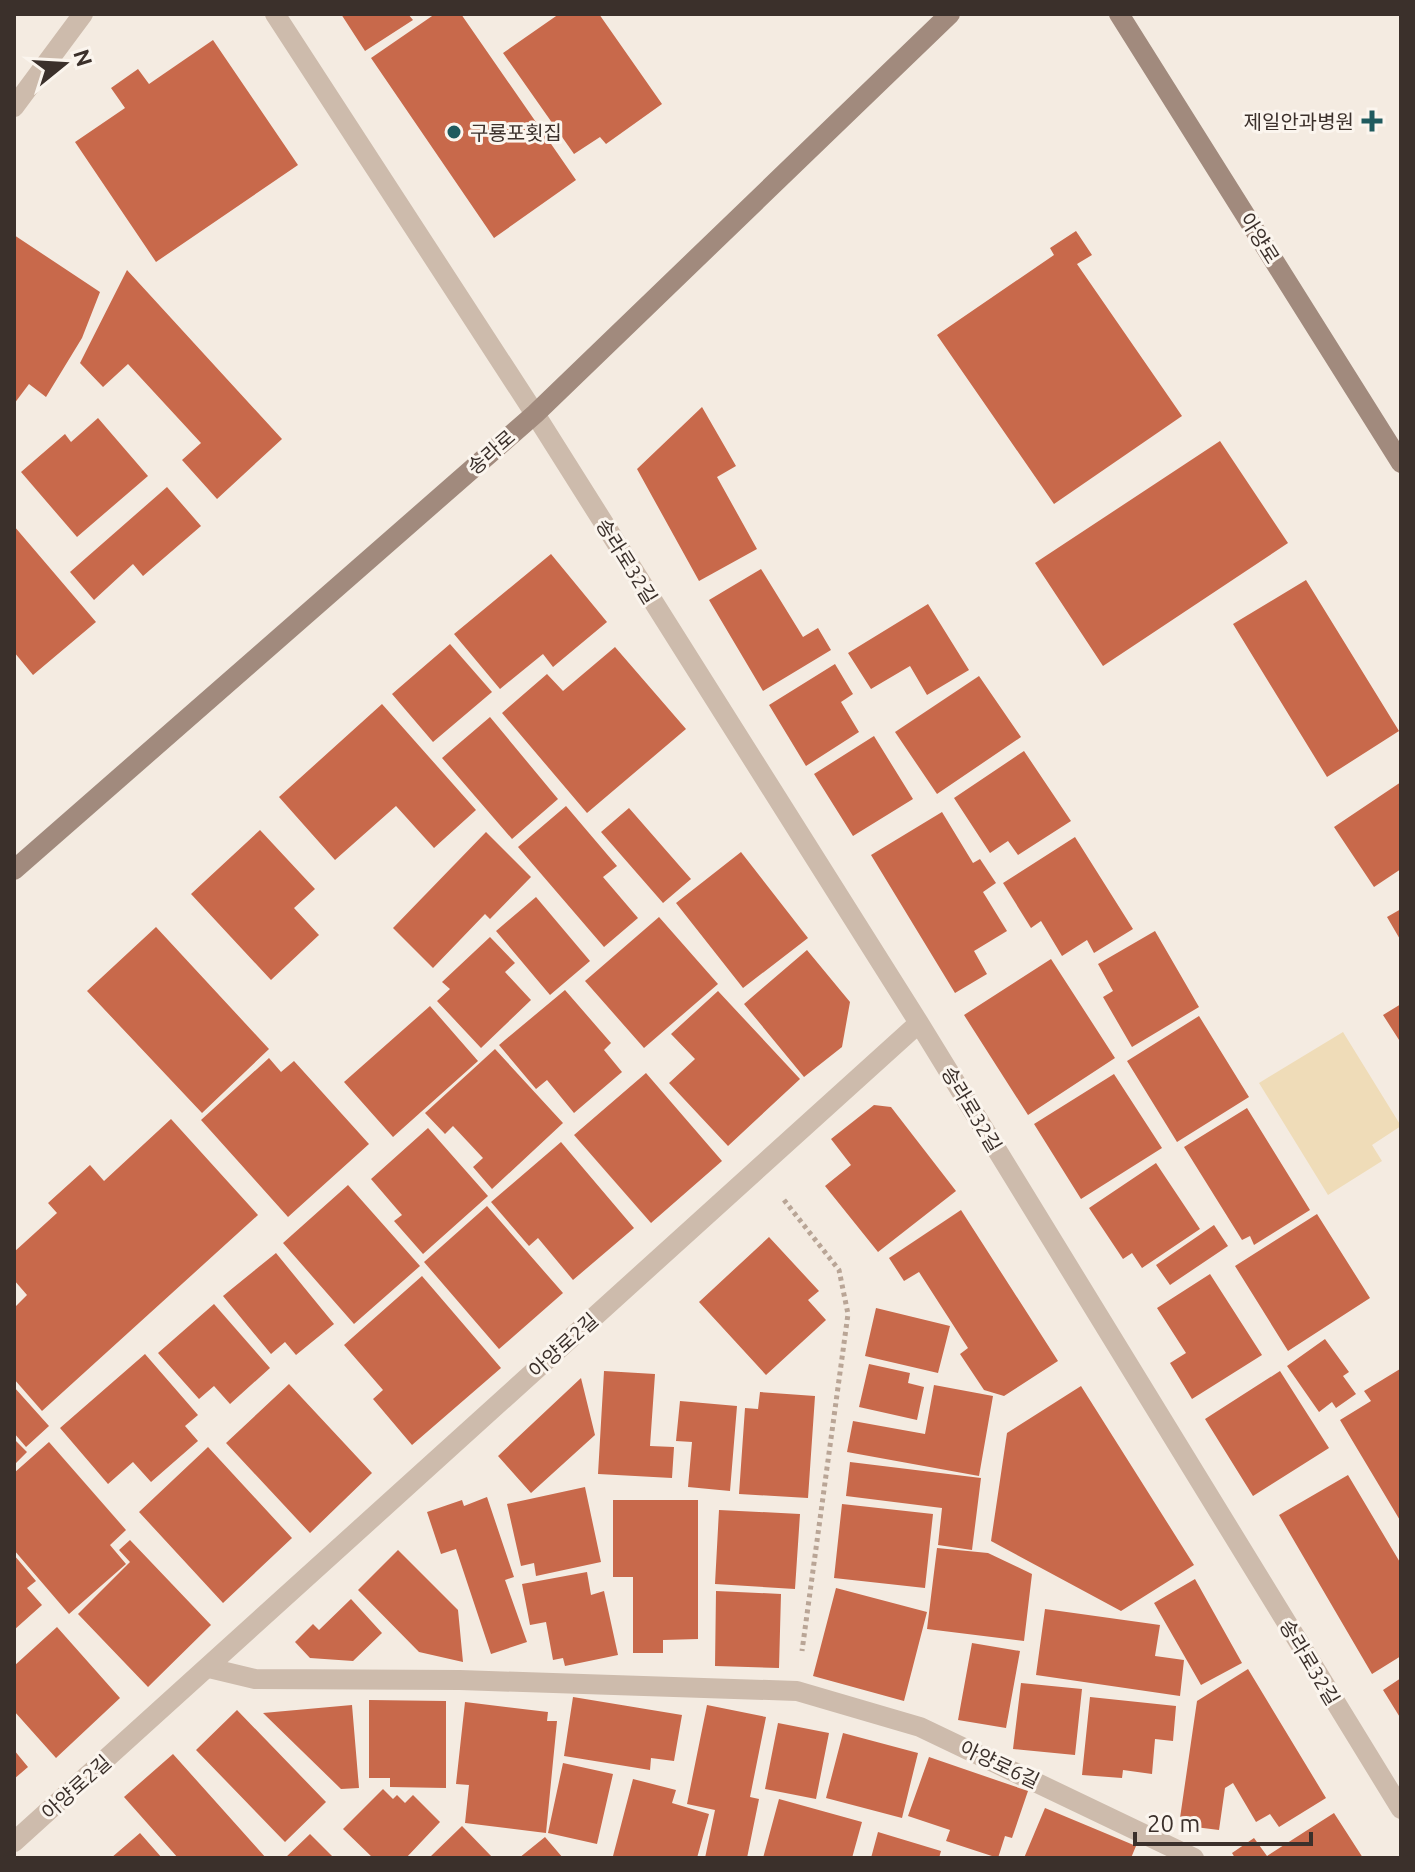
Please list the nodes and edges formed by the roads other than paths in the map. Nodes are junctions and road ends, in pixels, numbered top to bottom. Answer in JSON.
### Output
{"nodes":[{"id":1,"x":83,"y":14,"type":"edge"},
{"id":2,"x":275,"y":14,"type":"edge"},
{"id":3,"x":950,"y":14,"type":"edge"},
{"id":4,"x":1119,"y":14,"type":"edge"},
{"id":5,"x":14,"y":107,"type":"edge"},
{"id":6,"x":535,"y":414,"type":"junction"},
{"id":7,"x":1401,"y":463,"type":"edge"},
{"id":8,"x":14,"y":870,"type":"edge"},
{"id":9,"x":919,"y":1023,"type":"junction"},
{"id":10,"x":209,"y":1668,"type":"junction"},
{"id":11,"x":1400,"y":1804,"type":"edge"},
{"id":12,"x":14,"y":1842,"type":"edge"},
{"id":13,"x":1194,"y":1858,"type":"edge"}],
"edges":[{"from":1,"to":5,"type":"street"},
{"from":2,"to":6,"type":"street","name":"송라로32길"},
{"from":3,"to":6,"type":"main road","name":"송라로"},
{"from":4,"to":7,"type":"main road","name":"아양로"},
{"from":6,"to":8,"type":"main road","name":"송라로"},
{"from":6,"to":9,"type":"street","name":"송라로32길"},
{"from":9,"to":10,"type":"street","name":"아양로2길"},
{"from":9,"to":11,"type":"street","name":"송라로32길"},
{"from":10,"to":12,"type":"street","name":"아양로2길"},
{"from":10,"to":13,"type":"street","name":"아양로6길"}]}
